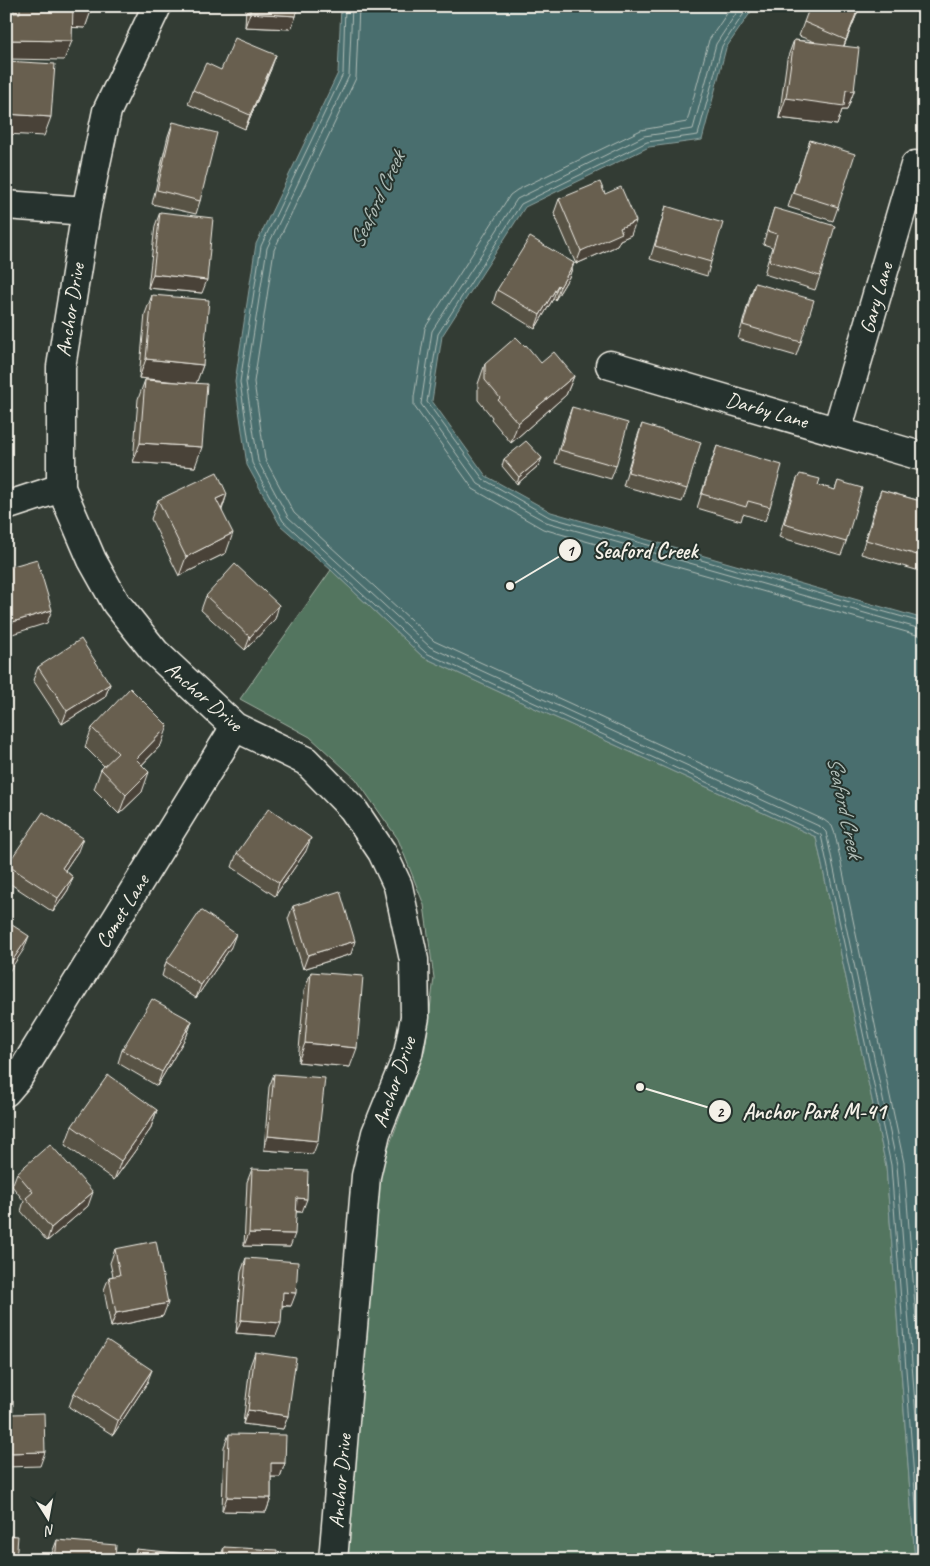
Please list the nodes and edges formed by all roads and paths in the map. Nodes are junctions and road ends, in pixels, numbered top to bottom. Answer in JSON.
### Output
{"nodes":[{"id":1,"x":157,"y":6,"type":"edge"},
{"id":2,"x":915,"y":165,"type":"dead end"},
{"id":3,"x":6,"y":205,"type":"edge"},
{"id":4,"x":86,"y":212,"type":"junction"},
{"id":5,"x":610,"y":365,"type":"dead end"},
{"id":6,"x":837,"y":431,"type":"junction"},
{"id":7,"x":924,"y":457,"type":"edge"},
{"id":8,"x":61,"y":488,"type":"junction"},
{"id":9,"x":6,"y":506,"type":"edge"},
{"id":10,"x":235,"y":727,"type":"junction"},
{"id":11,"x":6,"y":1092,"type":"edge"},
{"id":12,"x":334,"y":1560,"type":"edge"}],
"edges":[{"from":1,"to":4,"type":"street","name":"Anchor Drive"},
{"from":2,"to":6,"type":"street","name":"Gary Lane"},
{"from":3,"to":4,"type":"street"},
{"from":4,"to":8,"type":"street","name":"Anchor Drive"},
{"from":5,"to":6,"type":"street","name":"Darby Lane"},
{"from":6,"to":7,"type":"street","name":"Darby Lane"},
{"from":8,"to":9,"type":"street"},
{"from":8,"to":10,"type":"street","name":"Anchor Drive"},
{"from":10,"to":11,"type":"street","name":"Comet Lane"},
{"from":10,"to":12,"type":"street","name":"Anchor Drive"}]}
